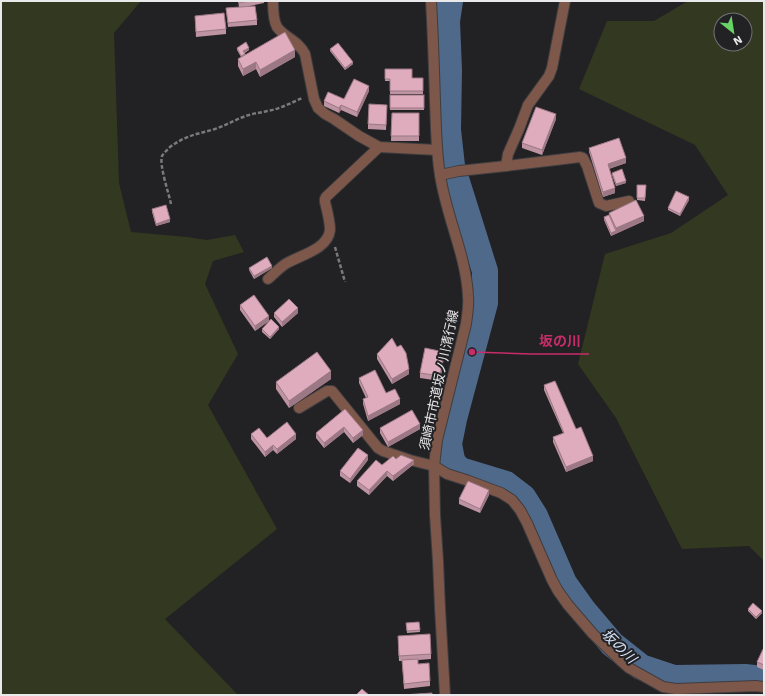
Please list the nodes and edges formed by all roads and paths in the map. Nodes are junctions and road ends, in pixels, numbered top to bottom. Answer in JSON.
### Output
{"nodes":[{"id":1,"x":273,"y":1,"type":"edge"},
{"id":2,"x":431,"y":1,"type":"edge"},
{"id":3,"x":564,"y":1,"type":"edge"},
{"id":4,"x":313,"y":92,"type":"junction"},
{"id":5,"x":379,"y":147,"type":"junction"},
{"id":6,"x":437,"y":150,"type":"junction"},
{"id":7,"x":506,"y":166,"type":"junction"},
{"id":8,"x":443,"y":174,"type":"junction"},
{"id":9,"x":629,"y":200,"type":"dead end"},
{"id":10,"x":172,"y":204,"type":"dead end"},
{"id":11,"x":330,"y":229,"type":"junction"},
{"id":12,"x":268,"y":279,"type":"dead end"},
{"id":13,"x":345,"y":282,"type":"dead end"},
{"id":14,"x":299,"y":408,"type":"dead end"},
{"id":15,"x":434,"y":466,"type":"junction"},
{"id":16,"x":764,"y":687,"type":"edge"},
{"id":17,"x":664,"y":691,"type":"edge"},
{"id":18,"x":445,"y":695,"type":"edge"}],
"edges":[{"from":1,"to":4,"type":"street"},
{"from":2,"to":6,"type":"street","name":"須崎市市道坂ノ川清行線"},
{"from":3,"to":7,"type":"street"},
{"from":4,"to":5,"type":"street"},
{"from":4,"to":10,"type":"path"},
{"from":5,"to":6,"type":"street"},
{"from":5,"to":11,"type":"street"},
{"from":6,"to":8,"type":"street","name":"須崎市市道坂ノ川清行線"},
{"from":7,"to":8,"type":"street"},
{"from":7,"to":9,"type":"street"},
{"from":8,"to":15,"type":"street","name":"須崎市市道坂ノ川清行線"},
{"from":11,"to":12,"type":"street"},
{"from":11,"to":13,"type":"path"},
{"from":14,"to":15,"type":"street"},
{"from":15,"to":17,"type":"street"},
{"from":15,"to":18,"type":"street","name":"須崎市市道坂ノ川清行線"},
{"from":16,"to":17,"type":"street"}]}
